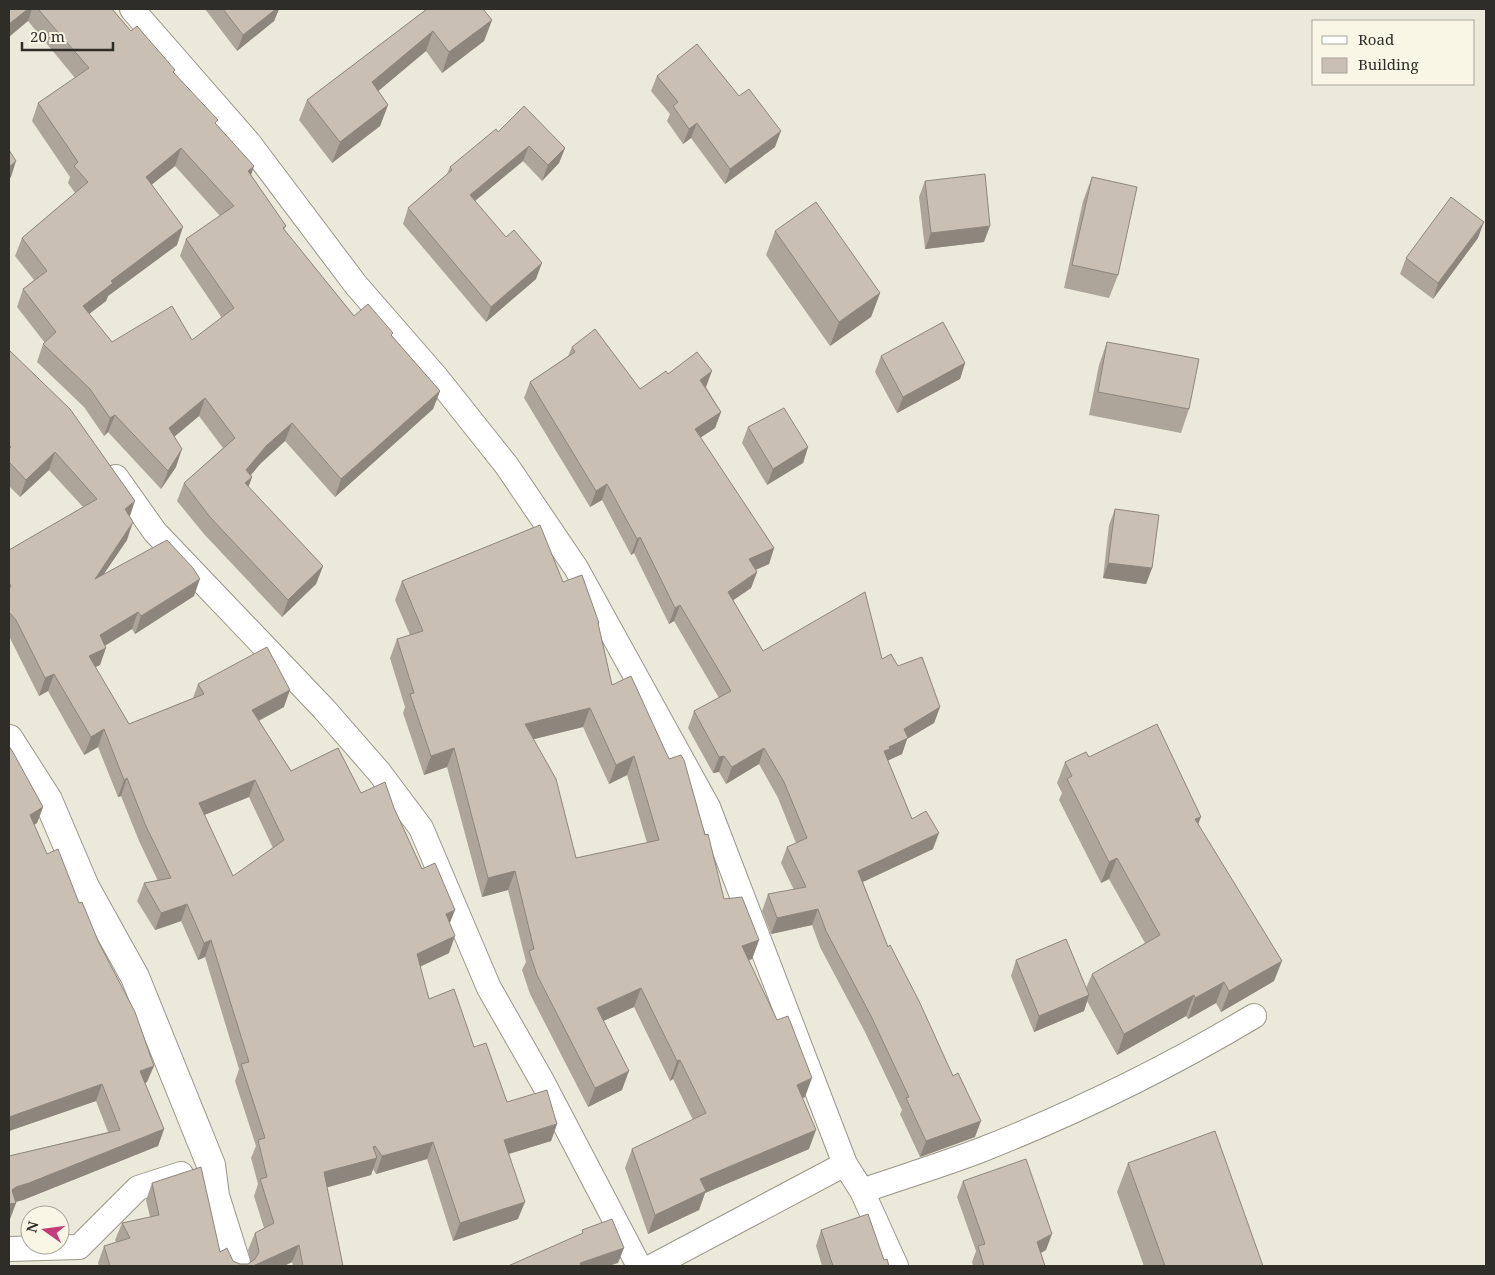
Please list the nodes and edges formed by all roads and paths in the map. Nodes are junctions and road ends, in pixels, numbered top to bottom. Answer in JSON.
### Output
{"nodes":[{"id":1,"x":132,"y":9,"type":"edge"},
{"id":2,"x":101,"y":456,"type":"edge"},
{"id":3,"x":9,"y":739,"type":"edge"},
{"id":4,"x":1254,"y":1016,"type":"dead end"},
{"id":5,"x":846,"y":1164,"type":"junction"},
{"id":6,"x":210,"y":1165,"type":"junction"},
{"id":7,"x":862,"y":1191,"type":"junction"},
{"id":8,"x":9,"y":1248,"type":"edge"},
{"id":9,"x":237,"y":1266,"type":"edge"},
{"id":10,"x":639,"y":1266,"type":"edge"},
{"id":11,"x":653,"y":1266,"type":"edge"},
{"id":12,"x":896,"y":1266,"type":"edge"}],
"edges":[{"from":1,"to":5,"type":"street"},
{"from":2,"to":10,"type":"street"},
{"from":3,"to":6,"type":"street"},
{"from":4,"to":7,"type":"street"},
{"from":5,"to":7,"type":"street"},
{"from":5,"to":11,"type":"street"},
{"from":6,"to":8,"type":"street"},
{"from":6,"to":9,"type":"street"},
{"from":7,"to":12,"type":"street"}]}
